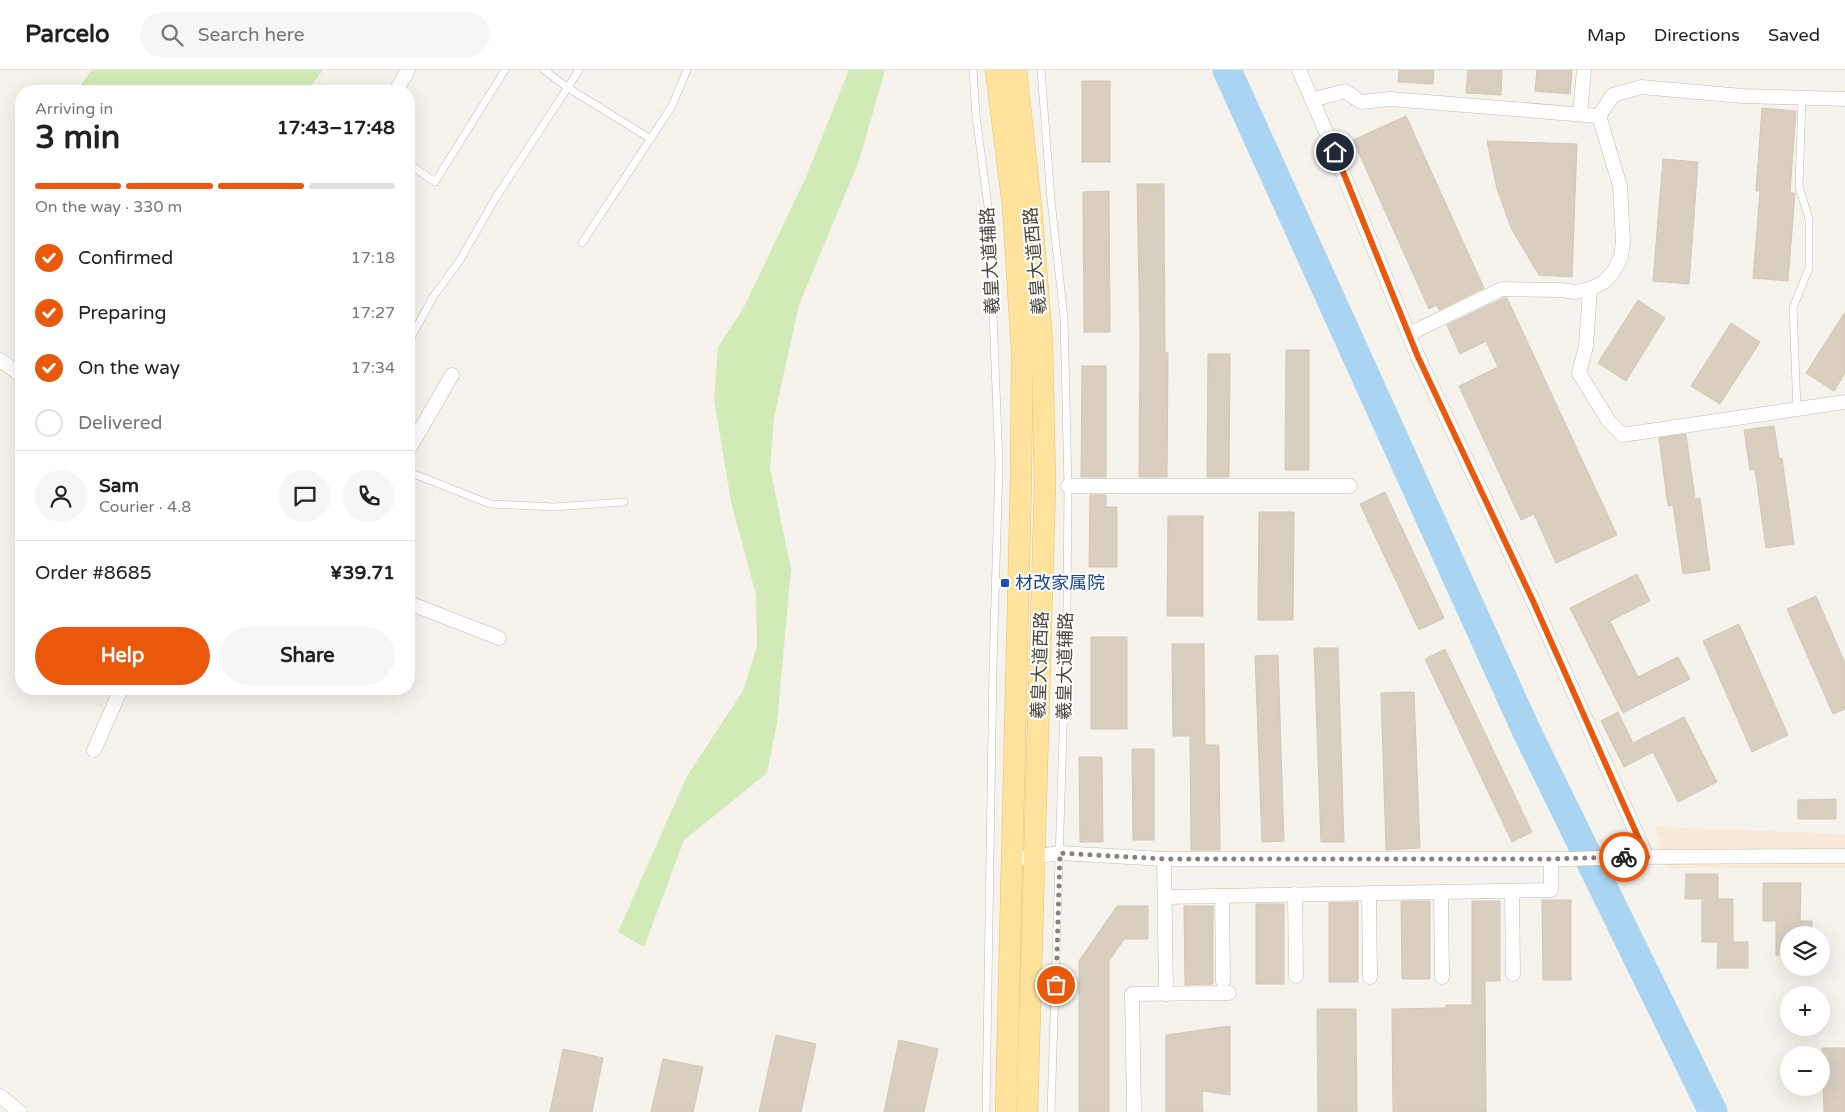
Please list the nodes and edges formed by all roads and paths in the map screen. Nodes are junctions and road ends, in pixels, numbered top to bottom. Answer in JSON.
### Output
{"nodes":[{"id":1,"x":408,"y":70,"type":"edge"},
{"id":2,"x":505,"y":70,"type":"edge"},
{"id":3,"x":544,"y":70,"type":"edge"},
{"id":4,"x":578,"y":70,"type":"edge"},
{"id":5,"x":687,"y":70,"type":"edge"},
{"id":6,"x":973,"y":70,"type":"edge"},
{"id":7,"x":996,"y":70,"type":"edge"},
{"id":8,"x":1016,"y":70,"type":"edge"},
{"id":9,"x":1041,"y":70,"type":"edge"},
{"id":10,"x":1299,"y":70,"type":"edge"},
{"id":11,"x":1584,"y":70,"type":"edge"},
{"id":12,"x":399,"y":85,"type":"edge"},
{"id":13,"x":568,"y":88,"type":"junction"},
{"id":14,"x":1802,"y":98,"type":"junction"},
{"id":15,"x":1845,"y":99,"type":"edge"},
{"id":16,"x":1312,"y":100,"type":"junction"},
{"id":17,"x":1580,"y":114,"type":"junction"},
{"id":18,"x":1600,"y":116,"type":"junction"},
{"id":19,"x":651,"y":138,"type":"junction"},
{"id":20,"x":415,"y":168,"type":"edge"},
{"id":21,"x":582,"y":243,"type":"dead end"},
{"id":22,"x":1590,"y":289,"type":"junction"},
{"id":23,"x":415,"y":330,"type":"edge"},
{"id":24,"x":1409,"y":334,"type":"junction"},
{"id":25,"x":0,"y":360,"type":"edge"},
{"id":26,"x":15,"y":370,"type":"edge"},
{"id":27,"x":452,"y":375,"type":"dead end"},
{"id":28,"x":1845,"y":402,"type":"edge"},
{"id":29,"x":1797,"y":409,"type":"junction"},
{"id":30,"x":415,"y":439,"type":"edge"},
{"id":31,"x":415,"y":474,"type":"edge"},
{"id":32,"x":1068,"y":486,"type":"junction"},
{"id":33,"x":1350,"y":486,"type":"dead end"},
{"id":34,"x":624,"y":502,"type":"dead end"},
{"id":35,"x":415,"y":605,"type":"edge"},
{"id":36,"x":499,"y":638,"type":"dead end"},
{"id":37,"x":118,"y":695,"type":"edge"},
{"id":38,"x":94,"y":750,"type":"dead end"},
{"id":39,"x":1060,"y":853,"type":"junction"},
{"id":40,"x":1845,"y":856,"type":"edge"},
{"id":41,"x":1640,"y":857,"type":"junction"},
{"id":42,"x":1034,"y":858,"type":"junction"},
{"id":43,"x":1164,"y":859,"type":"junction"},
{"id":44,"x":1551,"y":859,"type":"junction"},
{"id":45,"x":1011,"y":860,"type":"junction"},
{"id":46,"x":1512,"y":890,"type":"junction"},
{"id":47,"x":1441,"y":892,"type":"junction"},
{"id":48,"x":1369,"y":893,"type":"junction"},
{"id":49,"x":1295,"y":894,"type":"junction"},
{"id":50,"x":1222,"y":896,"type":"junction"},
{"id":51,"x":1165,"y":897,"type":"junction"},
{"id":52,"x":1513,"y":974,"type":"dead end"},
{"id":53,"x":1296,"y":976,"type":"dead end"},
{"id":54,"x":1370,"y":977,"type":"dead end"},
{"id":55,"x":1442,"y":977,"type":"dead end"},
{"id":56,"x":1166,"y":994,"type":"junction"},
{"id":57,"x":0,"y":1096,"type":"edge"},
{"id":58,"x":20,"y":1112,"type":"edge"},
{"id":59,"x":986,"y":1112,"type":"edge"},
{"id":60,"x":1006,"y":1112,"type":"edge"},
{"id":61,"x":1027,"y":1112,"type":"edge"},
{"id":62,"x":1052,"y":1112,"type":"edge"},
{"id":63,"x":1134,"y":1112,"type":"edge"}],
"edges":[{"from":1,"to":12,"type":"street"},
{"from":2,"to":20,"type":"lane"},
{"from":3,"to":13,"type":"lane"},
{"from":4,"to":13,"type":"lane"},
{"from":5,"to":19,"type":"lane"},
{"from":6,"to":59,"type":"lane","name":"羲皇大道辅路"},
{"from":7,"to":45,"type":"main road","name":"羲皇大道西路"},
{"from":8,"to":42,"type":"main road","name":"羲皇大道西路"},
{"from":9,"to":32,"type":"lane","name":"羲皇大道辅路"},
{"from":10,"to":16,"type":"street"},
{"from":11,"to":17,"type":"street"},
{"from":13,"to":19,"type":"lane"},
{"from":13,"to":23,"type":"lane"},
{"from":14,"to":15,"type":"street"},
{"from":14,"to":18,"type":"street"},
{"from":14,"to":29,"type":"lane"},
{"from":16,"to":17,"type":"street"},
{"from":16,"to":24,"type":"street"},
{"from":17,"to":18,"type":"street"},
{"from":18,"to":22,"type":"street"},
{"from":19,"to":21,"type":"lane"},
{"from":22,"to":24,"type":"street"},
{"from":22,"to":29,"type":"street"},
{"from":24,"to":41,"type":"street"},
{"from":25,"to":26,"type":"street"},
{"from":27,"to":30,"type":"street"},
{"from":28,"to":29,"type":"street"},
{"from":31,"to":34,"type":"lane"},
{"from":32,"to":33,"type":"street"},
{"from":32,"to":39,"type":"lane","name":"羲皇大道辅路"},
{"from":35,"to":36,"type":"street"},
{"from":37,"to":38,"type":"street"},
{"from":39,"to":42,"type":"street"},
{"from":39,"to":43,"type":"street"},
{"from":39,"to":62,"type":"lane","name":"羲皇大道辅路"},
{"from":40,"to":41,"type":"street"},
{"from":41,"to":44,"type":"street"},
{"from":42,"to":45,"type":"street"},
{"from":42,"to":61,"type":"main road","name":"羲皇大道西路"},
{"from":43,"to":44,"type":"street"},
{"from":43,"to":51,"type":"street"},
{"from":44,"to":46,"type":"street"},
{"from":45,"to":60,"type":"main road","name":"羲皇大道西路"},
{"from":46,"to":47,"type":"street"},
{"from":46,"to":52,"type":"street"},
{"from":47,"to":48,"type":"street"},
{"from":47,"to":55,"type":"street"},
{"from":48,"to":49,"type":"street"},
{"from":48,"to":54,"type":"street"},
{"from":49,"to":50,"type":"street"},
{"from":49,"to":53,"type":"street"},
{"from":50,"to":51,"type":"street"},
{"from":50,"to":56,"type":"street"},
{"from":51,"to":56,"type":"street"},
{"from":56,"to":63,"type":"street"},
{"from":57,"to":58,"type":"street"}]}
